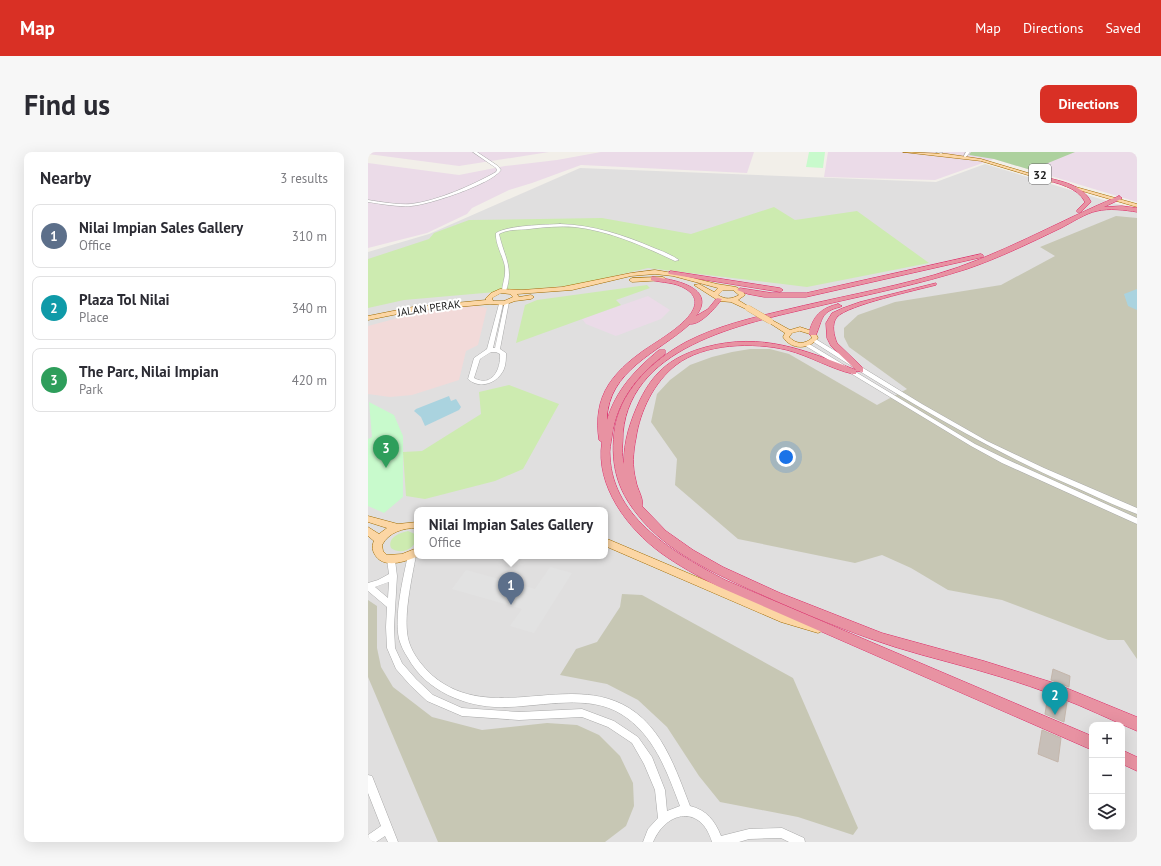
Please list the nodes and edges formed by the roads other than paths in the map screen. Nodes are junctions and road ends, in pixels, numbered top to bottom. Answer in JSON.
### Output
{"nodes":[{"id":1,"x":475,"y":152,"type":"edge"},
{"id":2,"x":905,"y":152,"type":"edge"},
{"id":3,"x":933,"y":152,"type":"edge"},
{"id":4,"x":939,"y":152,"type":"edge"},
{"id":5,"x":966,"y":155,"type":"edge"},
{"id":6,"x":1044,"y":178,"type":"junction"},
{"id":7,"x":1114,"y":198,"type":"junction"},
{"id":8,"x":368,"y":201,"type":"edge"},
{"id":9,"x":1137,"y":205,"type":"edge"},
{"id":10,"x":1137,"y":210,"type":"edge"},
{"id":11,"x":1082,"y":212,"type":"junction"},
{"id":12,"x":1018,"y":246,"type":"junction"},
{"id":13,"x":982,"y":256,"type":"junction"},
{"id":14,"x":677,"y":260,"type":"dead end"},
{"id":15,"x":671,"y":273,"type":"junction"},
{"id":16,"x":653,"y":279,"type":"junction"},
{"id":17,"x":726,"y":288,"type":"junction"},
{"id":18,"x":504,"y":291,"type":"junction"},
{"id":19,"x":824,"y":291,"type":"junction"},
{"id":20,"x":512,"y":292,"type":"junction"},
{"id":21,"x":740,"y":294,"type":"junction"},
{"id":22,"x":717,"y":297,"type":"junction"},
{"id":23,"x":490,"y":299,"type":"junction"},
{"id":24,"x":514,"y":299,"type":"junction"},
{"id":25,"x":732,"y":300,"type":"junction"},
{"id":26,"x":504,"y":303,"type":"junction"},
{"id":27,"x":862,"y":303,"type":"junction"},
{"id":28,"x":752,"y":307,"type":"junction"},
{"id":29,"x":368,"y":312,"type":"edge"},
{"id":30,"x":368,"y":318,"type":"edge"},
{"id":31,"x":678,"y":330,"type":"junction"},
{"id":32,"x":792,"y":331,"type":"junction"},
{"id":33,"x":813,"y":337,"type":"junction"},
{"id":34,"x":743,"y":342,"type":"junction"},
{"id":35,"x":790,"y":342,"type":"junction"},
{"id":36,"x":806,"y":344,"type":"junction"},
{"id":37,"x":490,"y":350,"type":"junction"},
{"id":38,"x":497,"y":350,"type":"junction"},
{"id":39,"x":856,"y":371,"type":"junction"},
{"id":40,"x":605,"y":448,"type":"junction"},
{"id":41,"x":638,"y":508,"type":"junction"},
{"id":42,"x":1137,"y":511,"type":"edge"},
{"id":43,"x":368,"y":519,"type":"edge"},
{"id":44,"x":1137,"y":521,"type":"edge"},
{"id":45,"x":414,"y":525,"type":"edge"},
{"id":46,"x":397,"y":527,"type":"junction"},
{"id":47,"x":368,"y":531,"type":"edge"},
{"id":48,"x":380,"y":540,"type":"junction"},
{"id":49,"x":608,"y":543,"type":"edge"},
{"id":50,"x":414,"y":554,"type":"edge"},
{"id":51,"x":414,"y":556,"type":"edge"},
{"id":52,"x":391,"y":560,"type":"junction"},
{"id":53,"x":393,"y":576,"type":"junction"},
{"id":54,"x":368,"y":586,"type":"edge"},
{"id":55,"x":391,"y":605,"type":"junction"},
{"id":56,"x":840,"y":635,"type":"junction"},
{"id":57,"x":1137,"y":724,"type":"edge"},
{"id":58,"x":1089,"y":742,"type":"edge"},
{"id":59,"x":1124,"y":758,"type":"edge"},
{"id":60,"x":1137,"y":764,"type":"edge"},
{"id":61,"x":368,"y":780,"type":"edge"},
{"id":62,"x":688,"y":811,"type":"junction"},
{"id":63,"x":663,"y":818,"type":"junction"},
{"id":64,"x":387,"y":828,"type":"junction"},
{"id":65,"x":368,"y":841,"type":"edge"},
{"id":66,"x":393,"y":842,"type":"edge"},
{"id":67,"x":648,"y":842,"type":"edge"},
{"id":68,"x":718,"y":842,"type":"edge"},
{"id":69,"x":800,"y":842,"type":"edge"}],
"edges":[{"from":1,"to":8,"type":"street"},
{"from":2,"to":5,"type":"main road","number":"32"},
{"from":3,"to":4,"type":"main road","number":"32"},
{"from":4,"to":5,"type":"main road","number":"32"},
{"from":5,"to":6,"type":"main road","number":"32"},
{"from":5,"to":7,"type":"main road","number":"32"},
{"from":6,"to":7,"type":"main road","number":"32"},
{"from":6,"to":11,"type":"highway"},
{"from":7,"to":9,"type":"main road","number":"32"},
{"from":7,"to":11,"type":"highway"},
{"from":10,"to":11,"type":"highway"},
{"from":11,"to":12,"type":"highway"},
{"from":11,"to":13,"type":"highway"},
{"from":12,"to":27,"type":"highway"},
{"from":12,"to":41,"type":"highway"},
{"from":13,"to":19,"type":"highway"},
{"from":13,"to":40,"type":"highway"},
{"from":14,"to":18,"type":"street"},
{"from":15,"to":17,"type":"main road"},
{"from":15,"to":19,"type":"highway"},
{"from":15,"to":20,"type":"main road"},
{"from":16,"to":22,"type":"main road"},
{"from":16,"to":24,"type":"main road"},
{"from":16,"to":31,"type":"highway"},
{"from":17,"to":21,"type":"main road"},
{"from":17,"to":22,"type":"main road"},
{"from":18,"to":20,"type":"main road"},
{"from":18,"to":23,"type":"main road"},
{"from":19,"to":21,"type":"highway"},
{"from":20,"to":24,"type":"main road"},
{"from":21,"to":25,"type":"main road"},
{"from":21,"to":28,"type":"main road"},
{"from":22,"to":25,"type":"main road"},
{"from":22,"to":31,"type":"highway"},
{"from":23,"to":26,"type":"main road"},
{"from":23,"to":29,"type":"main road","name":"JALAN PERAK"},
{"from":23,"to":30,"type":"main road","name":"JALAN PERAK"},
{"from":24,"to":26,"type":"main road"},
{"from":25,"to":28,"type":"main road"},
{"from":26,"to":37,"type":"street"},
{"from":26,"to":38,"type":"street"},
{"from":27,"to":33,"type":"highway"},
{"from":27,"to":39,"type":"highway"},
{"from":28,"to":32,"type":"main road","bridge":true},
{"from":31,"to":40,"type":"highway"},
{"from":32,"to":33,"type":"main road"},
{"from":32,"to":35,"type":"main road"},
{"from":33,"to":36,"type":"main road"},
{"from":33,"to":39,"type":"street"},
{"from":34,"to":35,"type":"highway"},
{"from":34,"to":39,"type":"highway"},
{"from":34,"to":41,"type":"highway"},
{"from":35,"to":36,"type":"main road"},
{"from":36,"to":39,"type":"street"},
{"from":37,"to":38,"type":"street"},
{"from":37,"to":38,"type":"street"},
{"from":39,"to":42,"type":"street"},
{"from":39,"to":44,"type":"street"},
{"from":40,"to":56,"type":"highway"},
{"from":41,"to":57,"type":"highway"},
{"from":43,"to":46,"type":"main road"},
{"from":45,"to":46,"type":"main road"},
{"from":46,"to":48,"type":"main road"},
{"from":47,"to":48,"type":"main road"},
{"from":48,"to":52,"type":"main road"},
{"from":49,"to":56,"type":"main road"},
{"from":50,"to":52,"type":"main road"},
{"from":51,"to":62,"type":"street"},
{"from":52,"to":53,"type":"street"},
{"from":53,"to":54,"type":"street"},
{"from":53,"to":55,"type":"street"},
{"from":54,"to":55,"type":"street"},
{"from":55,"to":63,"type":"street"},
{"from":56,"to":58,"type":"highway"},
{"from":59,"to":60,"type":"highway"},
{"from":61,"to":64,"type":"street"},
{"from":62,"to":63,"type":"street"},
{"from":62,"to":68,"type":"street"},
{"from":63,"to":67,"type":"street"},
{"from":64,"to":65,"type":"street"},
{"from":64,"to":66,"type":"street"},
{"from":68,"to":69,"type":"street"}]}
